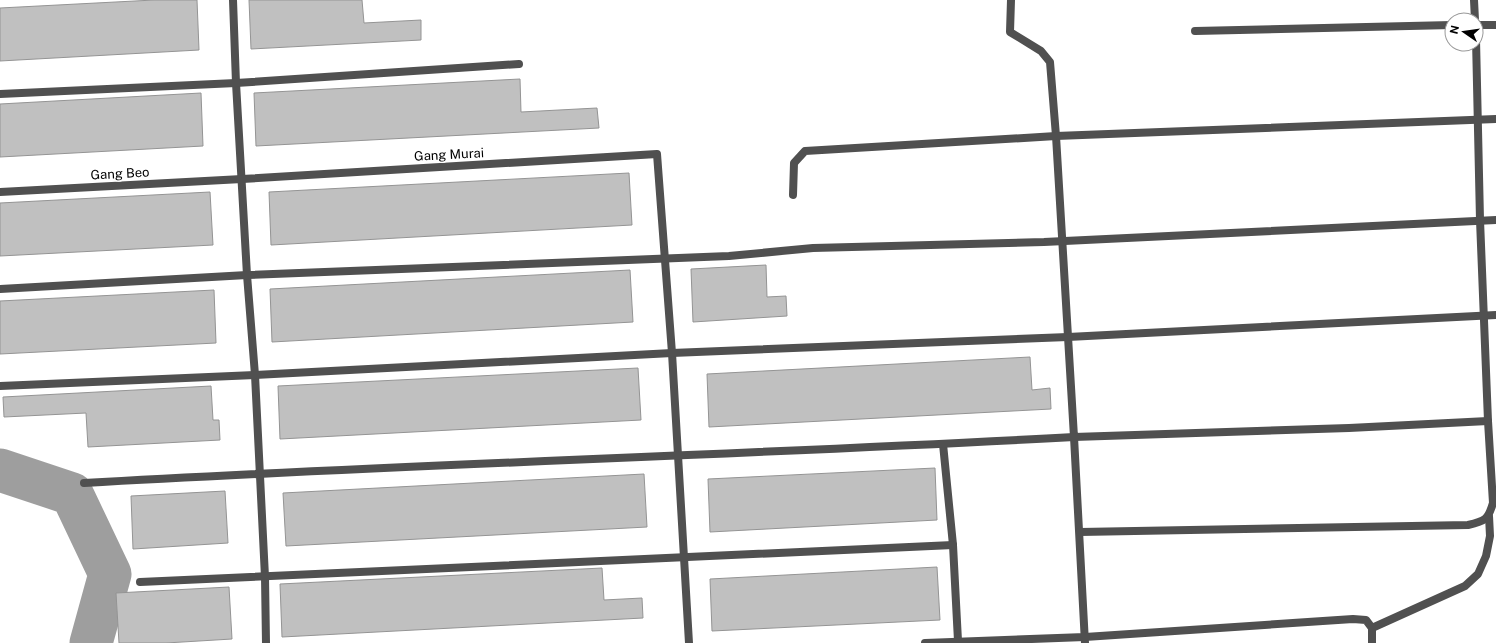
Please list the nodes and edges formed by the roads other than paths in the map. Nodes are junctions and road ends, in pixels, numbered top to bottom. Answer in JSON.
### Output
{"nodes":[{"id":1,"x":233,"y":0,"type":"edge"},
{"id":2,"x":1011,"y":0,"type":"edge"},
{"id":3,"x":1474,"y":0,"type":"edge"},
{"id":4,"x":1475,"y":12,"type":"edge"},
{"id":5,"x":1484,"y":25,"type":"edge"},
{"id":6,"x":1496,"y":25,"type":"edge"},
{"id":7,"x":1444,"y":26,"type":"edge"},
{"id":8,"x":1195,"y":31,"type":"dead end"},
{"id":9,"x":1476,"y":52,"type":"edge"},
{"id":10,"x":519,"y":64,"type":"dead end"},
{"id":11,"x":236,"y":83,"type":"junction"},
{"id":12,"x":0,"y":94,"type":"edge"},
{"id":13,"x":1478,"y":119,"type":"junction"},
{"id":14,"x":1496,"y":119,"type":"edge"},
{"id":15,"x":1056,"y":136,"type":"junction"},
{"id":16,"x":242,"y":179,"type":"junction"},
{"id":17,"x":0,"y":192,"type":"edge"},
{"id":18,"x":793,"y":195,"type":"dead end"},
{"id":19,"x":1480,"y":220,"type":"junction"},
{"id":20,"x":1496,"y":220,"type":"edge"},
{"id":21,"x":1062,"y":241,"type":"junction"},
{"id":22,"x":666,"y":258,"type":"junction"},
{"id":23,"x":247,"y":275,"type":"junction"},
{"id":24,"x":0,"y":289,"type":"edge"},
{"id":25,"x":1485,"y":315,"type":"junction"},
{"id":26,"x":1496,"y":315,"type":"edge"},
{"id":27,"x":1068,"y":337,"type":"junction"},
{"id":28,"x":672,"y":353,"type":"junction"},
{"id":29,"x":256,"y":375,"type":"junction"},
{"id":30,"x":0,"y":386,"type":"edge"},
{"id":31,"x":1488,"y":421,"type":"junction"},
{"id":32,"x":1074,"y":437,"type":"junction"},
{"id":33,"x":943,"y":444,"type":"junction"},
{"id":34,"x":678,"y":455,"type":"junction"},
{"id":35,"x":1494,"y":462,"type":"edge"},
{"id":36,"x":260,"y":473,"type":"junction"},
{"id":37,"x":84,"y":483,"type":"dead end"},
{"id":38,"x":1489,"y":516,"type":"junction"},
{"id":39,"x":1080,"y":532,"type":"junction"},
{"id":40,"x":953,"y":545,"type":"junction"},
{"id":41,"x":684,"y":557,"type":"junction"},
{"id":42,"x":265,"y":577,"type":"junction"},
{"id":43,"x":140,"y":582,"type":"dead end"},
{"id":44,"x":1372,"y":628,"type":"junction"},
{"id":45,"x":1085,"y":640,"type":"edge"},
{"id":46,"x":958,"y":641,"type":"junction"},
{"id":47,"x":266,"y":643,"type":"edge"},
{"id":48,"x":690,"y":643,"type":"edge"},
{"id":49,"x":925,"y":643,"type":"edge"},
{"id":50,"x":1372,"y":643,"type":"edge"}],
"edges":[{"from":1,"to":11,"type":"street"},
{"from":2,"to":15,"type":"street"},
{"from":3,"to":4,"type":"street"},
{"from":5,"to":6,"type":"street"},
{"from":7,"to":8,"type":"street"},
{"from":9,"to":13,"type":"street"},
{"from":10,"to":11,"type":"street"},
{"from":11,"to":12,"type":"street"},
{"from":11,"to":16,"type":"street"},
{"from":13,"to":14,"type":"street"},
{"from":13,"to":15,"type":"street"},
{"from":13,"to":19,"type":"street"},
{"from":15,"to":18,"type":"street"},
{"from":15,"to":21,"type":"street"},
{"from":16,"to":17,"type":"street","name":"Gang Beo"},
{"from":16,"to":22,"type":"street","name":"Gang Murai"},
{"from":16,"to":23,"type":"street"},
{"from":19,"to":20,"type":"street"},
{"from":19,"to":21,"type":"street"},
{"from":19,"to":25,"type":"street"},
{"from":21,"to":22,"type":"street"},
{"from":21,"to":27,"type":"street"},
{"from":22,"to":23,"type":"street"},
{"from":22,"to":28,"type":"street"},
{"from":23,"to":24,"type":"street"},
{"from":23,"to":29,"type":"street"},
{"from":25,"to":26,"type":"street"},
{"from":25,"to":27,"type":"street"},
{"from":25,"to":31,"type":"street"},
{"from":27,"to":28,"type":"street"},
{"from":27,"to":32,"type":"street"},
{"from":28,"to":29,"type":"street"},
{"from":28,"to":34,"type":"street"},
{"from":29,"to":30,"type":"street"},
{"from":29,"to":36,"type":"street"},
{"from":31,"to":32,"type":"street"},
{"from":31,"to":35,"type":"street"},
{"from":32,"to":33,"type":"street"},
{"from":32,"to":39,"type":"street"},
{"from":33,"to":34,"type":"street"},
{"from":33,"to":40,"type":"street"},
{"from":34,"to":36,"type":"street"},
{"from":34,"to":41,"type":"street"},
{"from":35,"to":38,"type":"street"},
{"from":36,"to":37,"type":"street"},
{"from":36,"to":42,"type":"street"},
{"from":38,"to":39,"type":"street"},
{"from":38,"to":44,"type":"street"},
{"from":39,"to":45,"type":"street"},
{"from":40,"to":41,"type":"street"},
{"from":40,"to":46,"type":"street"},
{"from":41,"to":42,"type":"street"},
{"from":41,"to":48,"type":"street"},
{"from":42,"to":43,"type":"street"},
{"from":42,"to":47,"type":"street"},
{"from":44,"to":45,"type":"street"},
{"from":44,"to":50,"type":"street"},
{"from":45,"to":46,"type":"street"},
{"from":46,"to":49,"type":"street"}]}
